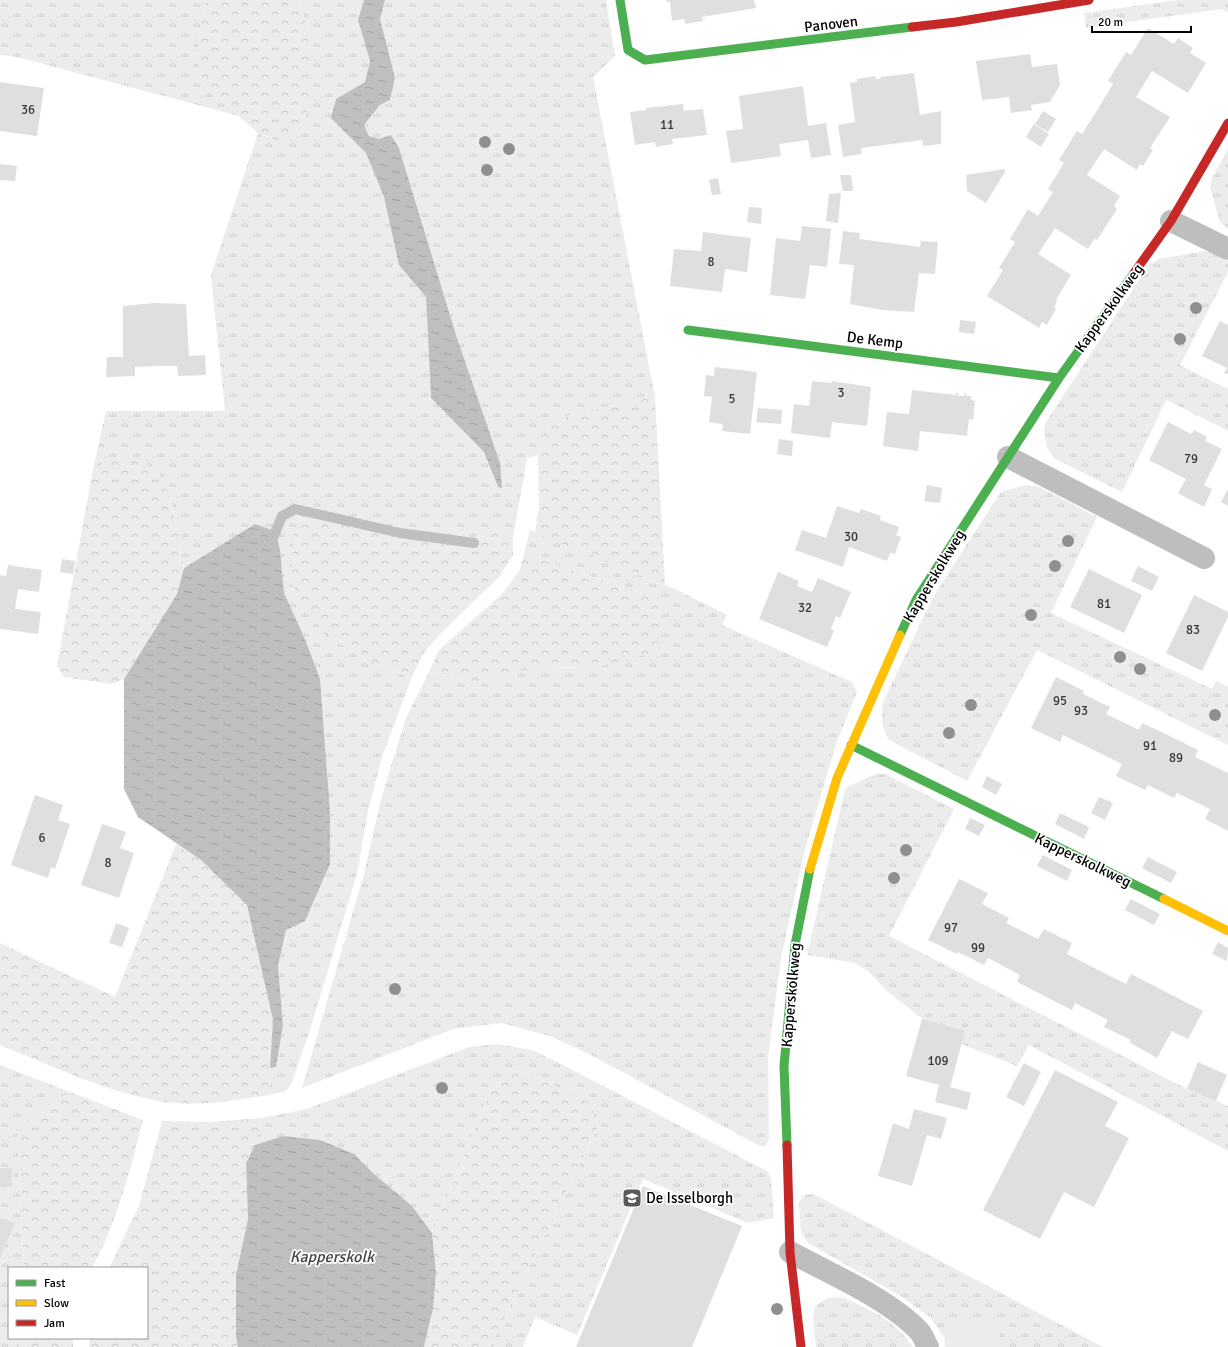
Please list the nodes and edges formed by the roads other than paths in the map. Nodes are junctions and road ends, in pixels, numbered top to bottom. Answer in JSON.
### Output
{"nodes":[{"id":1,"x":620,"y":0,"type":"edge"},
{"id":2,"x":1089,"y":0,"type":"edge"},
{"id":3,"x":1228,"y":123,"type":"edge"},
{"id":4,"x":1171,"y":221,"type":"junction"},
{"id":5,"x":1228,"y":249,"type":"edge"},
{"id":6,"x":688,"y":330,"type":"dead end"},
{"id":7,"x":1059,"y":378,"type":"junction"},
{"id":8,"x":1008,"y":457,"type":"junction"},
{"id":9,"x":1204,"y":558,"type":"dead end"},
{"id":10,"x":851,"y":745,"type":"junction"},
{"id":11,"x":1228,"y":932,"type":"edge"},
{"id":12,"x":790,"y":1252,"type":"junction"},
{"id":13,"x":801,"y":1347,"type":"edge"},
{"id":14,"x":928,"y":1347,"type":"edge"}],
"edges":[{"from":1,"to":2,"type":"street","name":"Panoven"},
{"from":3,"to":4,"type":"street","name":"Kapperskolkweg"},
{"from":4,"to":5,"type":"street"},
{"from":4,"to":7,"type":"street","name":"Kapperskolkweg"},
{"from":6,"to":7,"type":"street","name":"De Kemp"},
{"from":7,"to":8,"type":"street","name":"Kapperskolkweg"},
{"from":8,"to":9,"type":"street"},
{"from":8,"to":10,"type":"street","name":"Kapperskolkweg"},
{"from":10,"to":11,"type":"street","name":"Kapperskolkweg"},
{"from":10,"to":12,"type":"street","name":"Kapperskolkweg"},
{"from":12,"to":13,"type":"street","name":"Kapperskolkweg"},
{"from":12,"to":14,"type":"street"}]}
